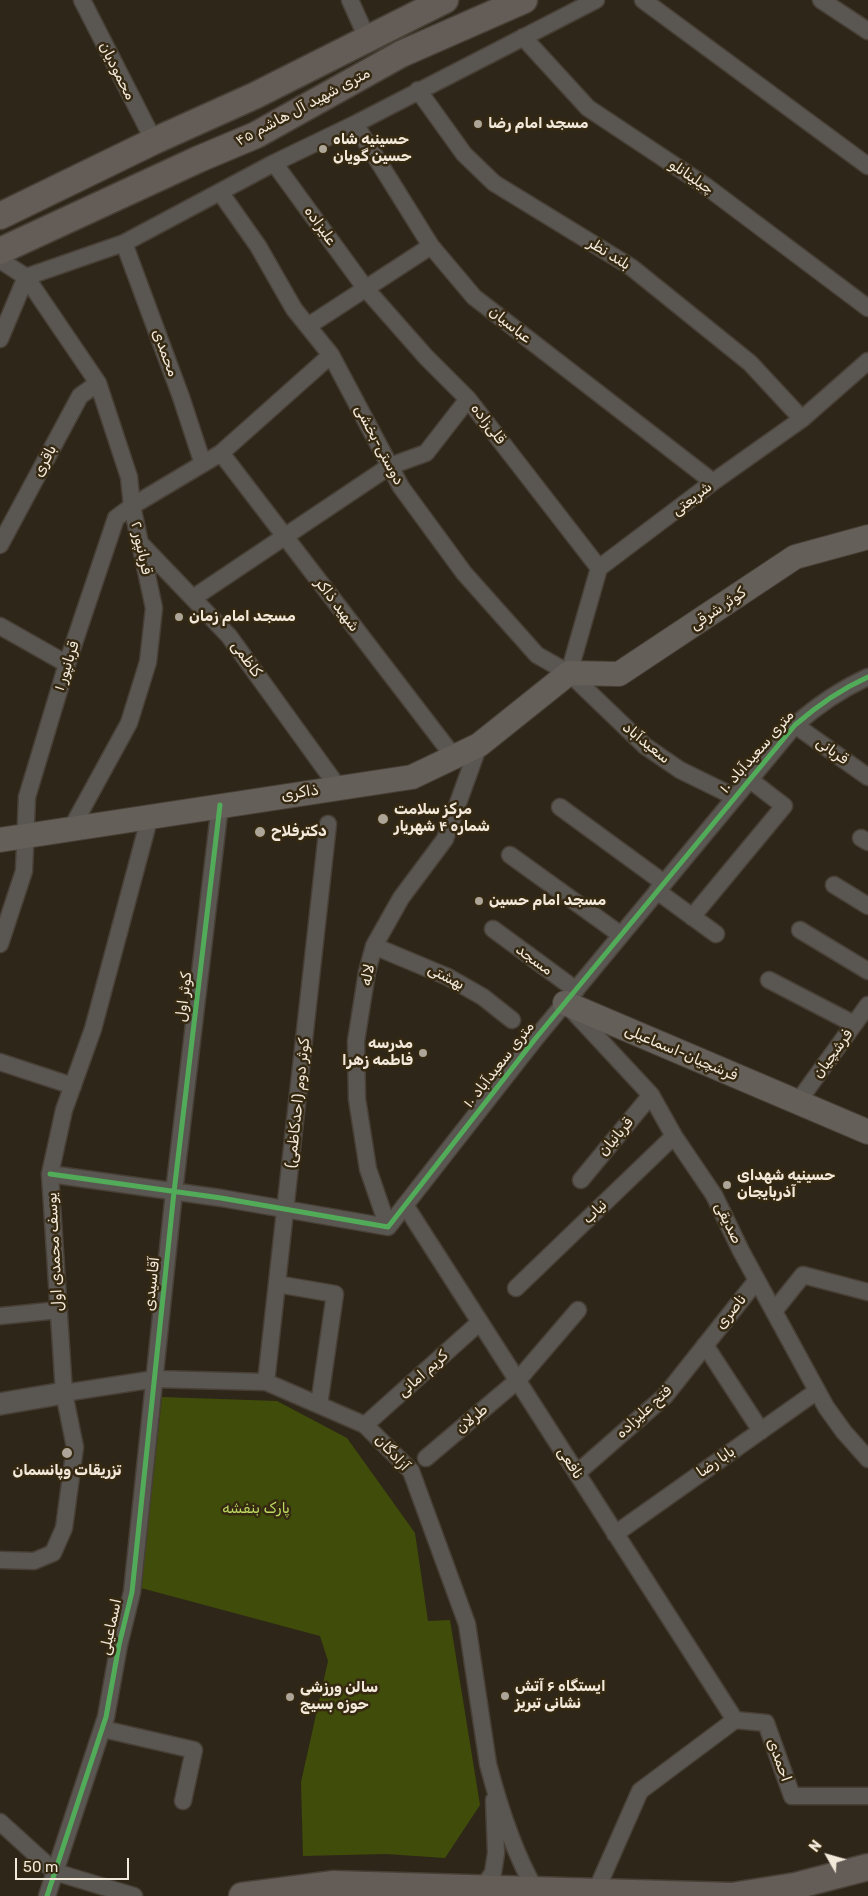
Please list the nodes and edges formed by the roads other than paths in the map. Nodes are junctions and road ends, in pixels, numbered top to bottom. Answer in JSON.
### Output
{"nodes":[{"id":1,"x":82,"y":0,"type":"edge"},
{"id":2,"x":350,"y":0,"type":"edge"},
{"id":3,"x":445,"y":0,"type":"edge"},
{"id":4,"x":524,"y":0,"type":"edge"},
{"id":5,"x":596,"y":0,"type":"edge"},
{"id":6,"x":643,"y":0,"type":"edge"},
{"id":7,"x":821,"y":0,"type":"edge"},
{"id":8,"x":868,"y":30,"type":"edge"},
{"id":9,"x":523,"y":37,"type":"junction"},
{"id":10,"x":367,"y":38,"type":"junction"},
{"id":11,"x":418,"y":90,"type":"junction"},
{"id":12,"x":355,"y":124,"type":"junction"},
{"id":13,"x":154,"y":141,"type":"junction"},
{"id":14,"x":274,"y":163,"type":"junction"},
{"id":15,"x":868,"y":166,"type":"edge"},
{"id":16,"x":220,"y":192,"type":"junction"},
{"id":17,"x":0,"y":216,"type":"edge"},
{"id":18,"x":124,"y":243,"type":"junction"},
{"id":19,"x":431,"y":246,"type":"junction"},
{"id":20,"x":0,"y":251,"type":"edge"},
{"id":21,"x":0,"y":260,"type":"edge"},
{"id":22,"x":26,"y":277,"type":"junction"},
{"id":23,"x":366,"y":288,"type":"junction"},
{"id":24,"x":868,"y":308,"type":"edge"},
{"id":25,"x":308,"y":326,"type":"junction"},
{"id":26,"x":0,"y":339,"type":"edge"},
{"id":27,"x":331,"y":355,"type":"junction"},
{"id":28,"x":868,"y":361,"type":"edge"},
{"id":29,"x":98,"y":383,"type":"junction"},
{"id":30,"x":468,"y":399,"type":"junction"},
{"id":31,"x":802,"y":419,"type":"junction"},
{"id":32,"x":221,"y":453,"type":"junction"},
{"id":33,"x":203,"y":464,"type":"junction"},
{"id":34,"x":390,"y":466,"type":"junction"},
{"id":35,"x":713,"y":482,"type":"junction"},
{"id":36,"x":132,"y":506,"type":"junction"},
{"id":37,"x":285,"y":536,"type":"junction"},
{"id":38,"x":868,"y":537,"type":"edge"},
{"id":39,"x":139,"y":543,"type":"junction"},
{"id":40,"x":0,"y":546,"type":"edge"},
{"id":41,"x":600,"y":568,"type":"junction"},
{"id":42,"x":193,"y":598,"type":"junction"},
{"id":43,"x":0,"y":626,"type":"edge"},
{"id":44,"x":67,"y":664,"type":"junction"},
{"id":45,"x":568,"y":672,"type":"junction"},
{"id":46,"x":868,"y":678,"type":"edge"},
{"id":47,"x":795,"y":725,"type":"junction"},
{"id":48,"x":479,"y":745,"type":"junction"},
{"id":49,"x":454,"y":757,"type":"junction"},
{"id":50,"x":868,"y":777,"type":"edge"},
{"id":51,"x":749,"y":779,"type":"junction"},
{"id":52,"x":338,"y":787,"type":"junction"},
{"id":53,"x":735,"y":796,"type":"junction"},
{"id":54,"x":220,"y":805,"type":"junction"},
{"id":55,"x":560,"y":807,"type":"dead end"},
{"id":56,"x":150,"y":816,"type":"junction"},
{"id":57,"x":328,"y":824,"type":"dead end"},
{"id":58,"x":71,"y":829,"type":"junction"},
{"id":59,"x":25,"y":836,"type":"junction"},
{"id":60,"x":0,"y":840,"type":"edge"},
{"id":61,"x":510,"y":855,"type":"dead end"},
{"id":62,"x":834,"y":885,"type":"dead end"},
{"id":63,"x":661,"y":887,"type":"junction"},
{"id":64,"x":868,"y":906,"type":"edge"},
{"id":65,"x":692,"y":917,"type":"junction"},
{"id":66,"x":493,"y":929,"type":"dead end"},
{"id":67,"x":800,"y":930,"type":"dead end"},
{"id":68,"x":716,"y":934,"type":"dead end"},
{"id":69,"x":621,"y":935,"type":"junction"},
{"id":70,"x":0,"y":944,"type":"edge"},
{"id":71,"x":374,"y":946,"type":"junction"},
{"id":72,"x":868,"y":972,"type":"edge"},
{"id":73,"x":769,"y":980,"type":"dead end"},
{"id":74,"x":570,"y":997,"type":"junction"},
{"id":75,"x":868,"y":1005,"type":"edge"},
{"id":76,"x":512,"y":1020,"type":"dead end"},
{"id":77,"x":854,"y":1024,"type":"junction"},
{"id":78,"x":0,"y":1062,"type":"edge"},
{"id":79,"x":73,"y":1086,"type":"junction"},
{"id":80,"x":651,"y":1095,"type":"junction"},
{"id":81,"x":797,"y":1103,"type":"junction"},
{"id":82,"x":868,"y":1132,"type":"edge"},
{"id":83,"x":674,"y":1136,"type":"junction"},
{"id":84,"x":50,"y":1174,"type":"junction"},
{"id":85,"x":581,"y":1180,"type":"dead end"},
{"id":86,"x":174,"y":1192,"type":"junction"},
{"id":87,"x":405,"y":1205,"type":"junction"},
{"id":88,"x":286,"y":1209,"type":"junction"},
{"id":89,"x":388,"y":1227,"type":"junction"},
{"id":90,"x":757,"y":1280,"type":"junction"},
{"id":91,"x":277,"y":1284,"type":"junction"},
{"id":92,"x":516,"y":1288,"type":"dead end"},
{"id":93,"x":868,"y":1292,"type":"edge"},
{"id":94,"x":59,"y":1310,"type":"junction"},
{"id":95,"x":578,"y":1310,"type":"dead end"},
{"id":96,"x":774,"y":1311,"type":"junction"},
{"id":97,"x":0,"y":1316,"type":"edge"},
{"id":98,"x":480,"y":1322,"type":"junction"},
{"id":99,"x":705,"y":1345,"type":"junction"},
{"id":100,"x":154,"y":1379,"type":"junction"},
{"id":101,"x":518,"y":1380,"type":"junction"},
{"id":102,"x":266,"y":1382,"type":"junction"},
{"id":103,"x":817,"y":1391,"type":"junction"},
{"id":104,"x":64,"y":1393,"type":"junction"},
{"id":105,"x":0,"y":1404,"type":"edge"},
{"id":106,"x":319,"y":1405,"type":"junction"},
{"id":107,"x":365,"y":1425,"type":"junction"},
{"id":108,"x":761,"y":1431,"type":"junction"},
{"id":109,"x":426,"y":1458,"type":"dead end"},
{"id":110,"x":868,"y":1459,"type":"edge"},
{"id":111,"x":577,"y":1473,"type":"junction"},
{"id":112,"x":615,"y":1534,"type":"junction"},
{"id":113,"x":0,"y":1560,"type":"edge"},
{"id":114,"x":735,"y":1720,"type":"junction"},
{"id":115,"x":103,"y":1729,"type":"junction"},
{"id":116,"x":493,"y":1783,"type":"junction"},
{"id":117,"x":868,"y":1796,"type":"edge"},
{"id":118,"x":183,"y":1801,"type":"dead end"},
{"id":119,"x":0,"y":1822,"type":"edge"},
{"id":120,"x":868,"y":1867,"type":"edge"},
{"id":121,"x":55,"y":1872,"type":"junction"},
{"id":122,"x":535,"y":1889,"type":"junction"},
{"id":123,"x":596,"y":1891,"type":"junction"},
{"id":124,"x":794,"y":1891,"type":"edge"},
{"id":125,"x":479,"y":1892,"type":"edge"},
{"id":126,"x":751,"y":1894,"type":"edge"},
{"id":127,"x":670,"y":1895,"type":"edge"},
{"id":128,"x":47,"y":1896,"type":"edge"},
{"id":129,"x":134,"y":1896,"type":"edge"},
{"id":130,"x":242,"y":1896,"type":"edge"}],
"edges":[{"from":1,"to":13,"type":"street","name":"محمودیان"},
{"from":2,"to":10,"type":"street"},
{"from":3,"to":10,"type":"main road","name":"۴۵ متری شهید آل هاشم"},
{"from":4,"to":20,"type":"main road","name":"۴۵ متری شهید آل هاشم"},
{"from":5,"to":9,"type":"street"},
{"from":6,"to":15,"type":"street"},
{"from":7,"to":8,"type":"street"},
{"from":9,"to":11,"type":"street"},
{"from":9,"to":24,"type":"street","name":"چیلینانلو"},
{"from":10,"to":13,"type":"main road","name":"۴۵ متری شهید آل هاشم"},
{"from":11,"to":12,"type":"street"},
{"from":11,"to":31,"type":"street","name":"بلند نظر"},
{"from":12,"to":14,"type":"street"},
{"from":12,"to":19,"type":"street","name":"عباسیان"},
{"from":13,"to":17,"type":"main road","name":"۴۵ متری شهید آل هاشم"},
{"from":14,"to":16,"type":"street"},
{"from":14,"to":23,"type":"street","name":"علیزاده"},
{"from":16,"to":18,"type":"street"},
{"from":16,"to":25,"type":"street","name":"دوستی-بخشی"},
{"from":18,"to":22,"type":"street"},
{"from":18,"to":33,"type":"street","name":"محمدی"},
{"from":19,"to":23,"type":"street"},
{"from":19,"to":35,"type":"street","name":"عباسیان"},
{"from":21,"to":22,"type":"street"},
{"from":22,"to":26,"type":"street"},
{"from":22,"to":29,"type":"street","name":"قربانپور ۲"},
{"from":23,"to":25,"type":"street"},
{"from":23,"to":30,"type":"street","name":"قلی‌زاده"},
{"from":25,"to":27,"type":"street","name":"دوستی-بخشی"},
{"from":27,"to":32,"type":"street","name":"قربانپور ۱"},
{"from":27,"to":34,"type":"street","name":"دوستی-بخشی"},
{"from":28,"to":31,"type":"street","name":"شریعتی"},
{"from":29,"to":36,"type":"street","name":"قربانپور ۲"},
{"from":29,"to":40,"type":"street","name":"باقری"},
{"from":30,"to":34,"type":"street"},
{"from":30,"to":41,"type":"street","name":"قلی‌زاده"},
{"from":31,"to":35,"type":"street","name":"شریعتی"},
{"from":32,"to":33,"type":"street","name":"قربانپور ۱"},
{"from":32,"to":37,"type":"street","name":"شهید ذاکر"},
{"from":33,"to":36,"type":"street","name":"قربانپور ۱"},
{"from":34,"to":37,"type":"street"},
{"from":34,"to":45,"type":"street","name":"دوستی-بخشی"},
{"from":35,"to":41,"type":"street","name":"شریعتی"},
{"from":36,"to":39,"type":"street","name":"قربانپور ۲"},
{"from":36,"to":44,"type":"street","name":"قربانپور ۱"},
{"from":37,"to":42,"type":"street"},
{"from":37,"to":49,"type":"street","name":"شهید ذاکر"},
{"from":38,"to":45,"type":"main road","name":"کوثر شرقی"},
{"from":39,"to":42,"type":"street","name":"کاظمی"},
{"from":39,"to":58,"type":"street","name":"قربانپور ۲"},
{"from":41,"to":45,"type":"street"},
{"from":42,"to":52,"type":"street","name":"کاظمی"},
{"from":43,"to":44,"type":"street"},
{"from":44,"to":59,"type":"street","name":"قربانپور ۱"},
{"from":45,"to":48,"type":"main road","name":"ذاکری"},
{"from":45,"to":53,"type":"street","name":"سعیدآباد"},
{"from":46,"to":47,"type":"street","name":"۱۰ متری سعیدآباد"},
{"from":47,"to":50,"type":"street","name":"قربانی"},
{"from":47,"to":51,"type":"street","name":"۱۰ متری سعیدآباد"},
{"from":48,"to":49,"type":"main road","name":"ذاکری"},
{"from":48,"to":71,"type":"street","name":"لاله"},
{"from":49,"to":52,"type":"main road","name":"ذاکری"},
{"from":51,"to":53,"type":"street","name":"۱۰ متری سعیدآباد"},
{"from":51,"to":65,"type":"street"},
{"from":52,"to":54,"type":"main road","name":"ذاکری"},
{"from":53,"to":63,"type":"street","name":"۱۰ متری سعیدآباد"},
{"from":54,"to":56,"type":"main road","name":"ذاکری"},
{"from":54,"to":86,"type":"street","name":"کوثر اول"},
{"from":55,"to":63,"type":"street"},
{"from":56,"to":58,"type":"main road","name":"ذاکری"},
{"from":56,"to":79,"type":"street","name":"یوسف محمدی اول"},
{"from":57,"to":88,"type":"street","name":"کوثر دوم (احدکاظمی)"},
{"from":58,"to":59,"type":"main road","name":"ذاکری"},
{"from":59,"to":60,"type":"main road","name":"ذاکری"},
{"from":59,"to":70,"type":"street","name":"قربانپور ۱"},
{"from":61,"to":69,"type":"street"},
{"from":62,"to":64,"type":"street"},
{"from":63,"to":65,"type":"street"},
{"from":63,"to":69,"type":"street","name":"۱۰ متری سعیدآباد"},
{"from":65,"to":68,"type":"street"},
{"from":66,"to":74,"type":"street","name":"مسجد"},
{"from":67,"to":72,"type":"street"},
{"from":69,"to":74,"type":"street","name":"۱۰ متری سعیدآباد"},
{"from":71,"to":76,"type":"street","name":"بهشتی"},
{"from":71,"to":89,"type":"street","name":"لاله"},
{"from":73,"to":77,"type":"street"},
{"from":74,"to":80,"type":"street","name":"صدیقی"},
{"from":74,"to":81,"type":"main road","name":"فرشچیان-اسماعیلی"},
{"from":74,"to":87,"type":"street","name":"۱۰ متری سعیدآباد"},
{"from":75,"to":77,"type":"street","name":"فرشچیان"},
{"from":77,"to":81,"type":"street","name":"فرشچیان"},
{"from":78,"to":79,"type":"street"},
{"from":79,"to":84,"type":"street","name":"یوسف محمدی اول"},
{"from":80,"to":83,"type":"street","name":"صدیقی"},
{"from":80,"to":85,"type":"street","name":"قربانیان"},
{"from":81,"to":82,"type":"main road","name":"فرشچیان-اسماعیلی"},
{"from":83,"to":90,"type":"street","name":"صدیقی"},
{"from":83,"to":92,"type":"street","name":"نیاب"},
{"from":84,"to":86,"type":"street"},
{"from":84,"to":94,"type":"street","name":"یوسف محمدی اول"},
{"from":86,"to":88,"type":"street"},
{"from":86,"to":100,"type":"street","name":"آقاسیدی"},
{"from":87,"to":89,"type":"street","name":"۱۰ متری سعیدآباد"},
{"from":87,"to":98,"type":"street","name":"نافعی"},
{"from":88,"to":89,"type":"street"},
{"from":88,"to":91,"type":"street","name":"کوثر دوم (احدکاظمی)"},
{"from":90,"to":96,"type":"street","name":"صدیقی"},
{"from":90,"to":99,"type":"street","name":"ناصری"},
{"from":91,"to":102,"type":"street","name":"کوثر دوم (احدکاظمی)"},
{"from":91,"to":106,"type":"street"},
{"from":93,"to":96,"type":"street"},
{"from":94,"to":97,"type":"street"},
{"from":94,"to":104,"type":"street","name":"یوسف محمدی اول"},
{"from":95,"to":101,"type":"street"},
{"from":96,"to":103,"type":"street","name":"صدیقی"},
{"from":98,"to":101,"type":"street","name":"نافعی"},
{"from":98,"to":107,"type":"street","name":"کریم امانی"},
{"from":99,"to":108,"type":"street"},
{"from":99,"to":111,"type":"street","name":"فتح علیزاده"},
{"from":100,"to":102,"type":"street","name":"آزادگان"},
{"from":100,"to":104,"type":"street","name":"آزادگان"},
{"from":100,"to":115,"type":"street","name":"اسماعیلی"},
{"from":101,"to":109,"type":"street","name":"طرلان"},
{"from":101,"to":111,"type":"street","name":"نافعی"},
{"from":102,"to":106,"type":"street","name":"آزادگان"},
{"from":103,"to":108,"type":"street","name":"بابا رضا"},
{"from":103,"to":110,"type":"street","name":"صدیقی"},
{"from":104,"to":105,"type":"street"},
{"from":104,"to":113,"type":"street","name":"یوسف محمدی اول"},
{"from":106,"to":107,"type":"street","name":"آزادگان"},
{"from":107,"to":116,"type":"street","name":"آزادگان"},
{"from":108,"to":112,"type":"street","name":"بابا رضا"},
{"from":111,"to":112,"type":"street","name":"نافعی"},
{"from":112,"to":114,"type":"street","name":"نافعی"},
{"from":114,"to":117,"type":"street","name":"احمدی"},
{"from":114,"to":123,"type":"street"},
{"from":115,"to":118,"type":"street"},
{"from":115,"to":121,"type":"street","name":"اسماعیلی"},
{"from":116,"to":122,"type":"street"},
{"from":116,"to":125,"type":"street"},
{"from":119,"to":121,"type":"street"},
{"from":120,"to":124,"type":"main road"},
{"from":121,"to":128,"type":"street","name":"اسماعیلی"},
{"from":121,"to":129,"type":"street"},
{"from":122,"to":123,"type":"main road"},
{"from":122,"to":125,"type":"main road"},
{"from":123,"to":127,"type":"main road"},
{"from":124,"to":126,"type":"main road"},
{"from":125,"to":130,"type":"main road"},
{"from":126,"to":127,"type":"main road"}]}
